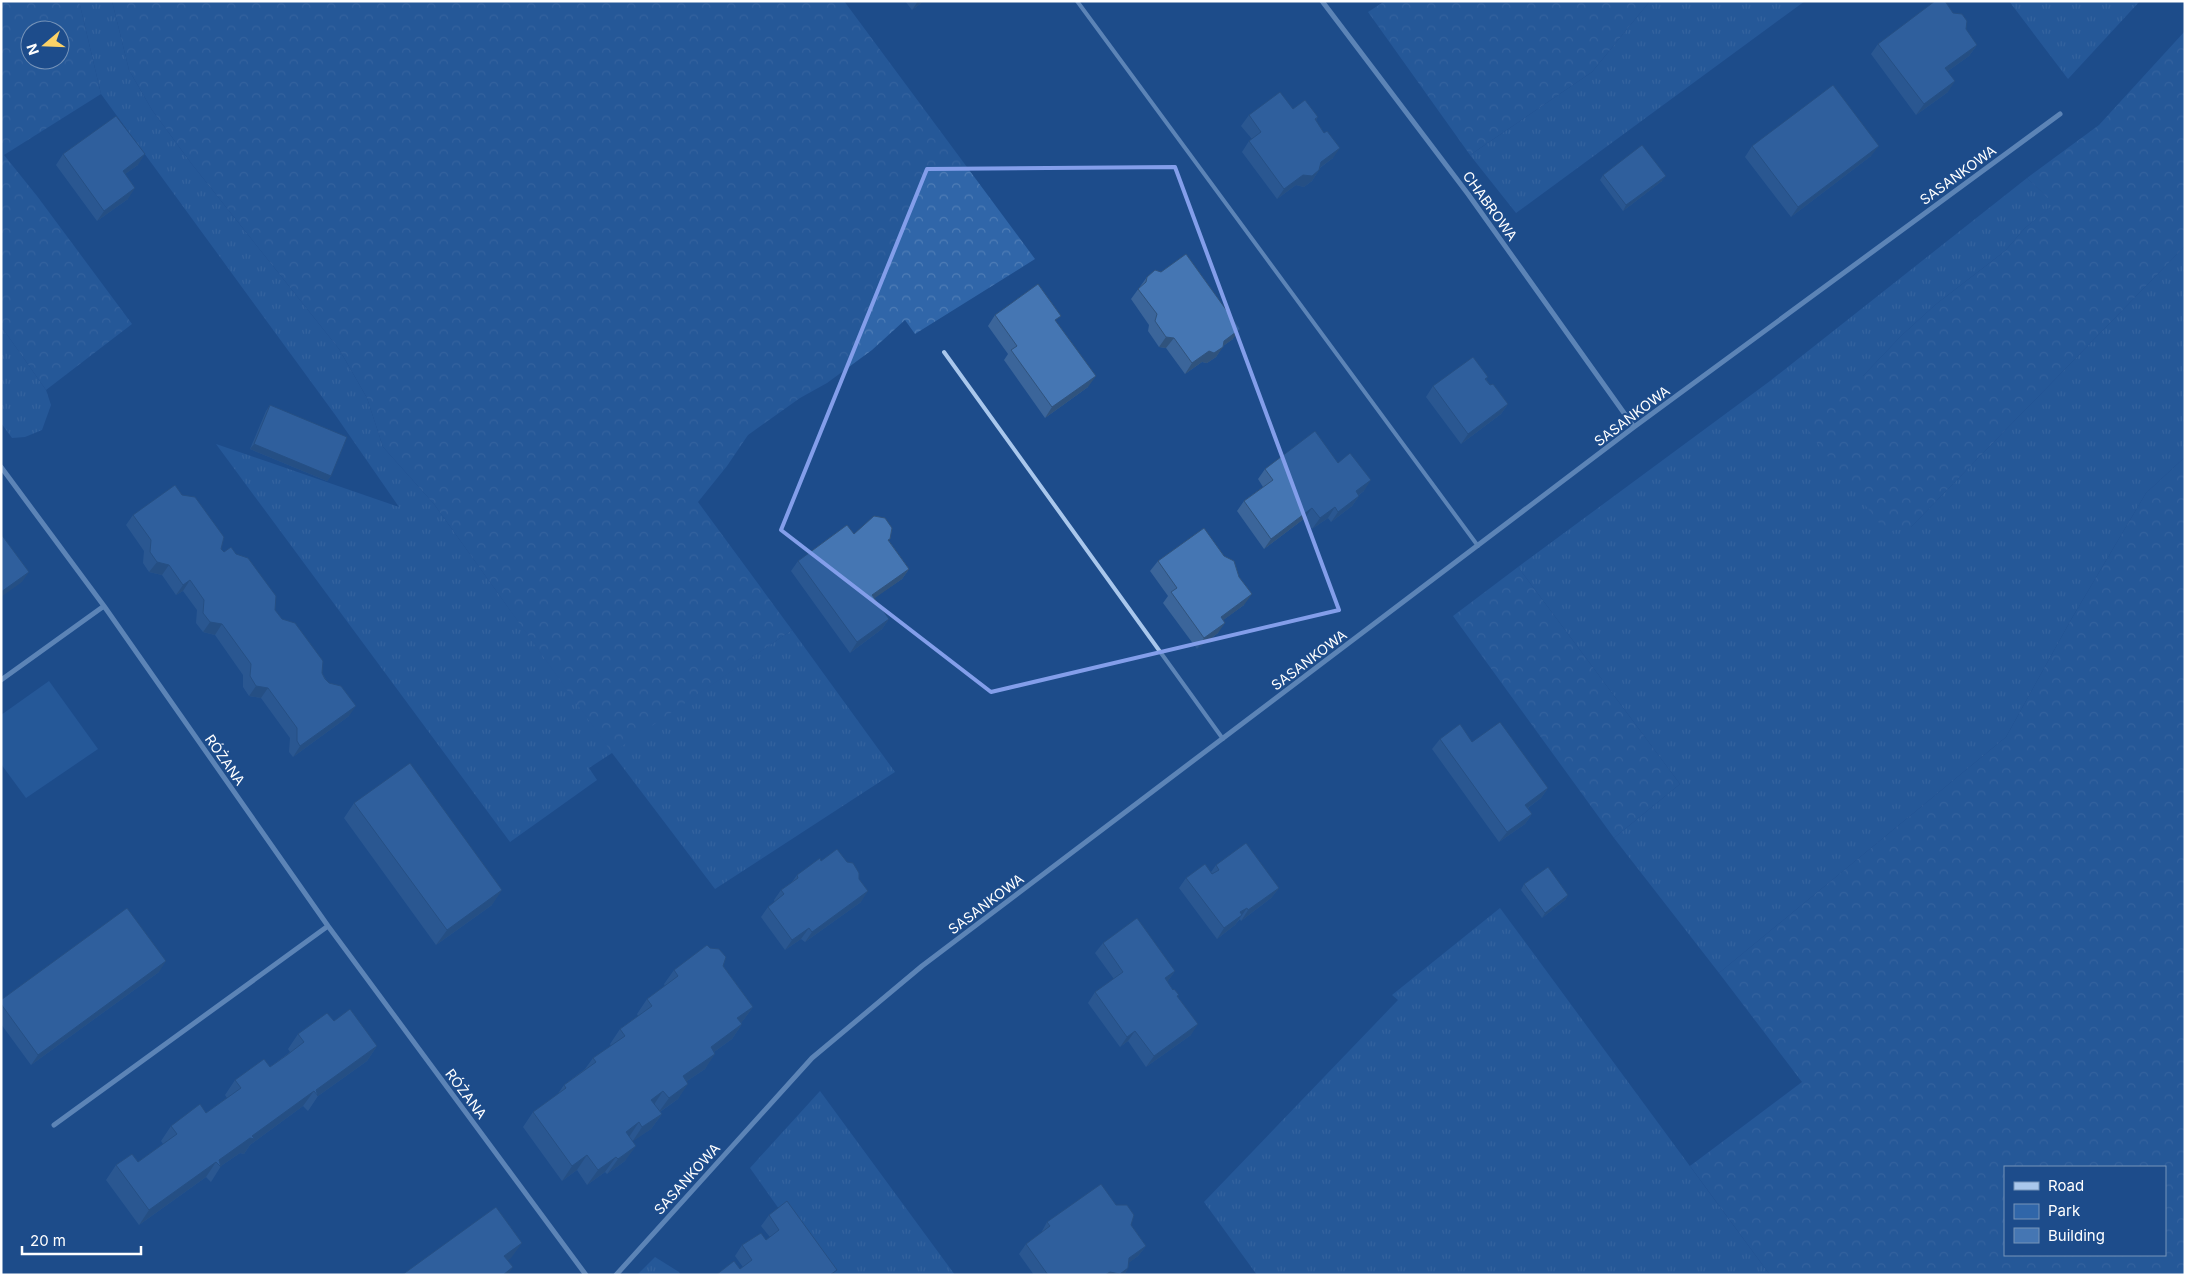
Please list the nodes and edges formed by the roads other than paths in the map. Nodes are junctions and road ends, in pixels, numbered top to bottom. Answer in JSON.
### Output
{"nodes":[{"id":1,"x":1077,"y":1,"type":"edge"},
{"id":2,"x":1322,"y":1,"type":"edge"},
{"id":3,"x":2060,"y":114,"type":"dead end"},
{"id":4,"x":944,"y":352,"type":"dead end"},
{"id":5,"x":1634,"y":427,"type":"junction"},
{"id":6,"x":1,"y":468,"type":"edge"},
{"id":7,"x":1478,"y":546,"type":"junction"},
{"id":8,"x":104,"y":606,"type":"junction"},
{"id":9,"x":1,"y":680,"type":"edge"},
{"id":10,"x":1223,"y":739,"type":"junction"},
{"id":11,"x":328,"y":926,"type":"junction"},
{"id":12,"x":54,"y":1125,"type":"dead end"},
{"id":13,"x":586,"y":1275,"type":"edge"},
{"id":14,"x":616,"y":1275,"type":"edge"}],
"edges":[{"from":1,"to":7,"type":"lane"},
{"from":2,"to":5,"type":"street","name":"CHABROWA"},
{"from":3,"to":5,"type":"street","name":"SASANKOWA"},
{"from":4,"to":10,"type":"lane"},
{"from":5,"to":7,"type":"street","name":"SASANKOWA"},
{"from":6,"to":8,"type":"street","name":"RÓŻANA"},
{"from":7,"to":10,"type":"street","name":"SASANKOWA"},
{"from":8,"to":9,"type":"street"},
{"from":8,"to":11,"type":"street","name":"RÓŻANA"},
{"from":10,"to":14,"type":"street","name":"SASANKOWA"},
{"from":11,"to":12,"type":"street"},
{"from":11,"to":13,"type":"street","name":"RÓŻANA"}]}
